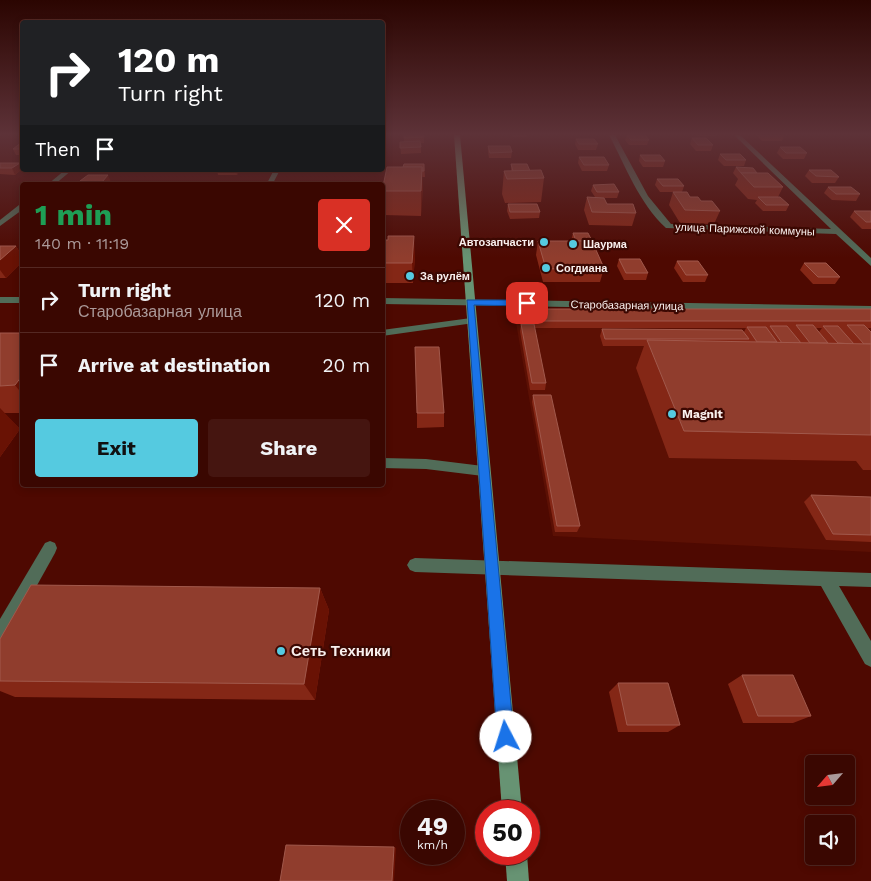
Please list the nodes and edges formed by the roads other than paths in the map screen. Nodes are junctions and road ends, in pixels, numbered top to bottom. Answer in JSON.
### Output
{"nodes":[{"id":1,"x":460,"y":176,"type":"edge"},
{"id":2,"x":634,"y":176,"type":"edge"},
{"id":3,"x":780,"y":176,"type":"edge"},
{"id":4,"x":20,"y":209,"type":"edge"},
{"id":5,"x":0,"y":224,"type":"edge"},
{"id":6,"x":839,"y":232,"type":"junction"},
{"id":7,"x":871,"y":263,"type":"edge"},
{"id":8,"x":0,"y":300,"type":"edge"},
{"id":9,"x":20,"y":300,"type":"edge"},
{"id":10,"x":385,"y":301,"type":"edge"},
{"id":11,"x":470,"y":302,"type":"junction"},
{"id":12,"x":871,"y":309,"type":"edge"},
{"id":13,"x":471,"y":321,"type":"junction"},
{"id":14,"x":385,"y":333,"type":"edge"},
{"id":15,"x":385,"y":463,"type":"edge"},
{"id":16,"x":483,"y":471,"type":"junction"},
{"id":17,"x":50,"y":548,"type":"dead end"},
{"id":18,"x":415,"y":565,"type":"dead end"},
{"id":19,"x":491,"y":569,"type":"junction"},
{"id":20,"x":826,"y":579,"type":"junction"},
{"id":21,"x":871,"y":580,"type":"edge"},
{"id":22,"x":0,"y":635,"type":"edge"},
{"id":23,"x":871,"y":658,"type":"edge"},
{"id":24,"x":511,"y":800,"type":"edge"},
{"id":25,"x":517,"y":865,"type":"edge"},
{"id":26,"x":518,"y":881,"type":"edge"}],
"edges":[{"from":1,"to":11,"type":"main road"},
{"from":2,"to":6,"type":"street","name":"улица Парижской коммуны"},
{"from":3,"to":6,"type":"street"},
{"from":4,"to":5,"type":"street"},
{"from":6,"to":7,"type":"street"},
{"from":8,"to":9,"type":"street"},
{"from":10,"to":11,"type":"street","name":"Старобазарная улица"},
{"from":11,"to":12,"type":"street","name":"Старобазарная улица"},
{"from":11,"to":13,"type":"main road"},
{"from":13,"to":14,"type":"street"},
{"from":13,"to":16,"type":"main road"},
{"from":15,"to":16,"type":"street"},
{"from":16,"to":19,"type":"main road"},
{"from":17,"to":22,"type":"street"},
{"from":18,"to":19,"type":"street"},
{"from":19,"to":20,"type":"street"},
{"from":19,"to":24,"type":"main road"},
{"from":20,"to":21,"type":"street"},
{"from":20,"to":23,"type":"street"},
{"from":25,"to":26,"type":"main road"}]}
